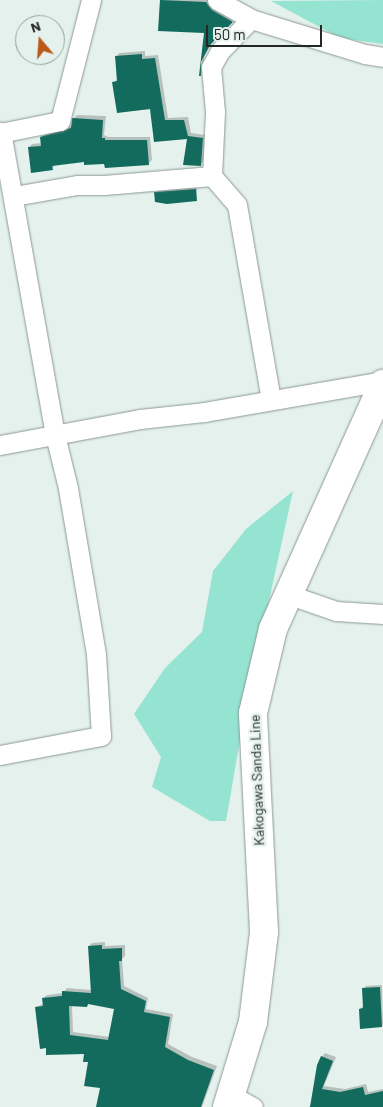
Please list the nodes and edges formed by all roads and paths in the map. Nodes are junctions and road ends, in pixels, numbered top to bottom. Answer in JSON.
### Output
{"nodes":[{"id":1,"x":91,"y":0,"type":"edge"},
{"id":2,"x":218,"y":0,"type":"edge"},
{"id":3,"x":252,"y":20,"type":"junction"},
{"id":4,"x":383,"y":57,"type":"edge"},
{"id":5,"x":1,"y":132,"type":"edge"},
{"id":6,"x":212,"y":176,"type":"junction"},
{"id":7,"x":14,"y":196,"type":"junction"},
{"id":8,"x":383,"y":382,"type":"edge"},
{"id":9,"x":270,"y":400,"type":"junction"},
{"id":10,"x":55,"y":435,"type":"junction"},
{"id":11,"x":0,"y":445,"type":"edge"},
{"id":12,"x":287,"y":594,"type":"junction"},
{"id":13,"x":383,"y":614,"type":"edge"},
{"id":14,"x":0,"y":755,"type":"edge"},
{"id":15,"x":237,"y":1103,"type":"edge"}],
"edges":[{"from":1,"to":5,"type":"street"},
{"from":2,"to":3,"type":"street"},
{"from":3,"to":4,"type":"street"},
{"from":3,"to":6,"type":"street"},
{"from":5,"to":7,"type":"street"},
{"from":6,"to":7,"type":"street"},
{"from":6,"to":9,"type":"street"},
{"from":7,"to":10,"type":"street"},
{"from":8,"to":9,"type":"street"},
{"from":8,"to":12,"type":"main road","name":"Kakogawa Sanda Line"},
{"from":9,"to":10,"type":"street"},
{"from":10,"to":11,"type":"street"},
{"from":10,"to":14,"type":"street"},
{"from":12,"to":13,"type":"street"},
{"from":12,"to":15,"type":"main road","name":"Kakogawa Sanda Line"}]}
